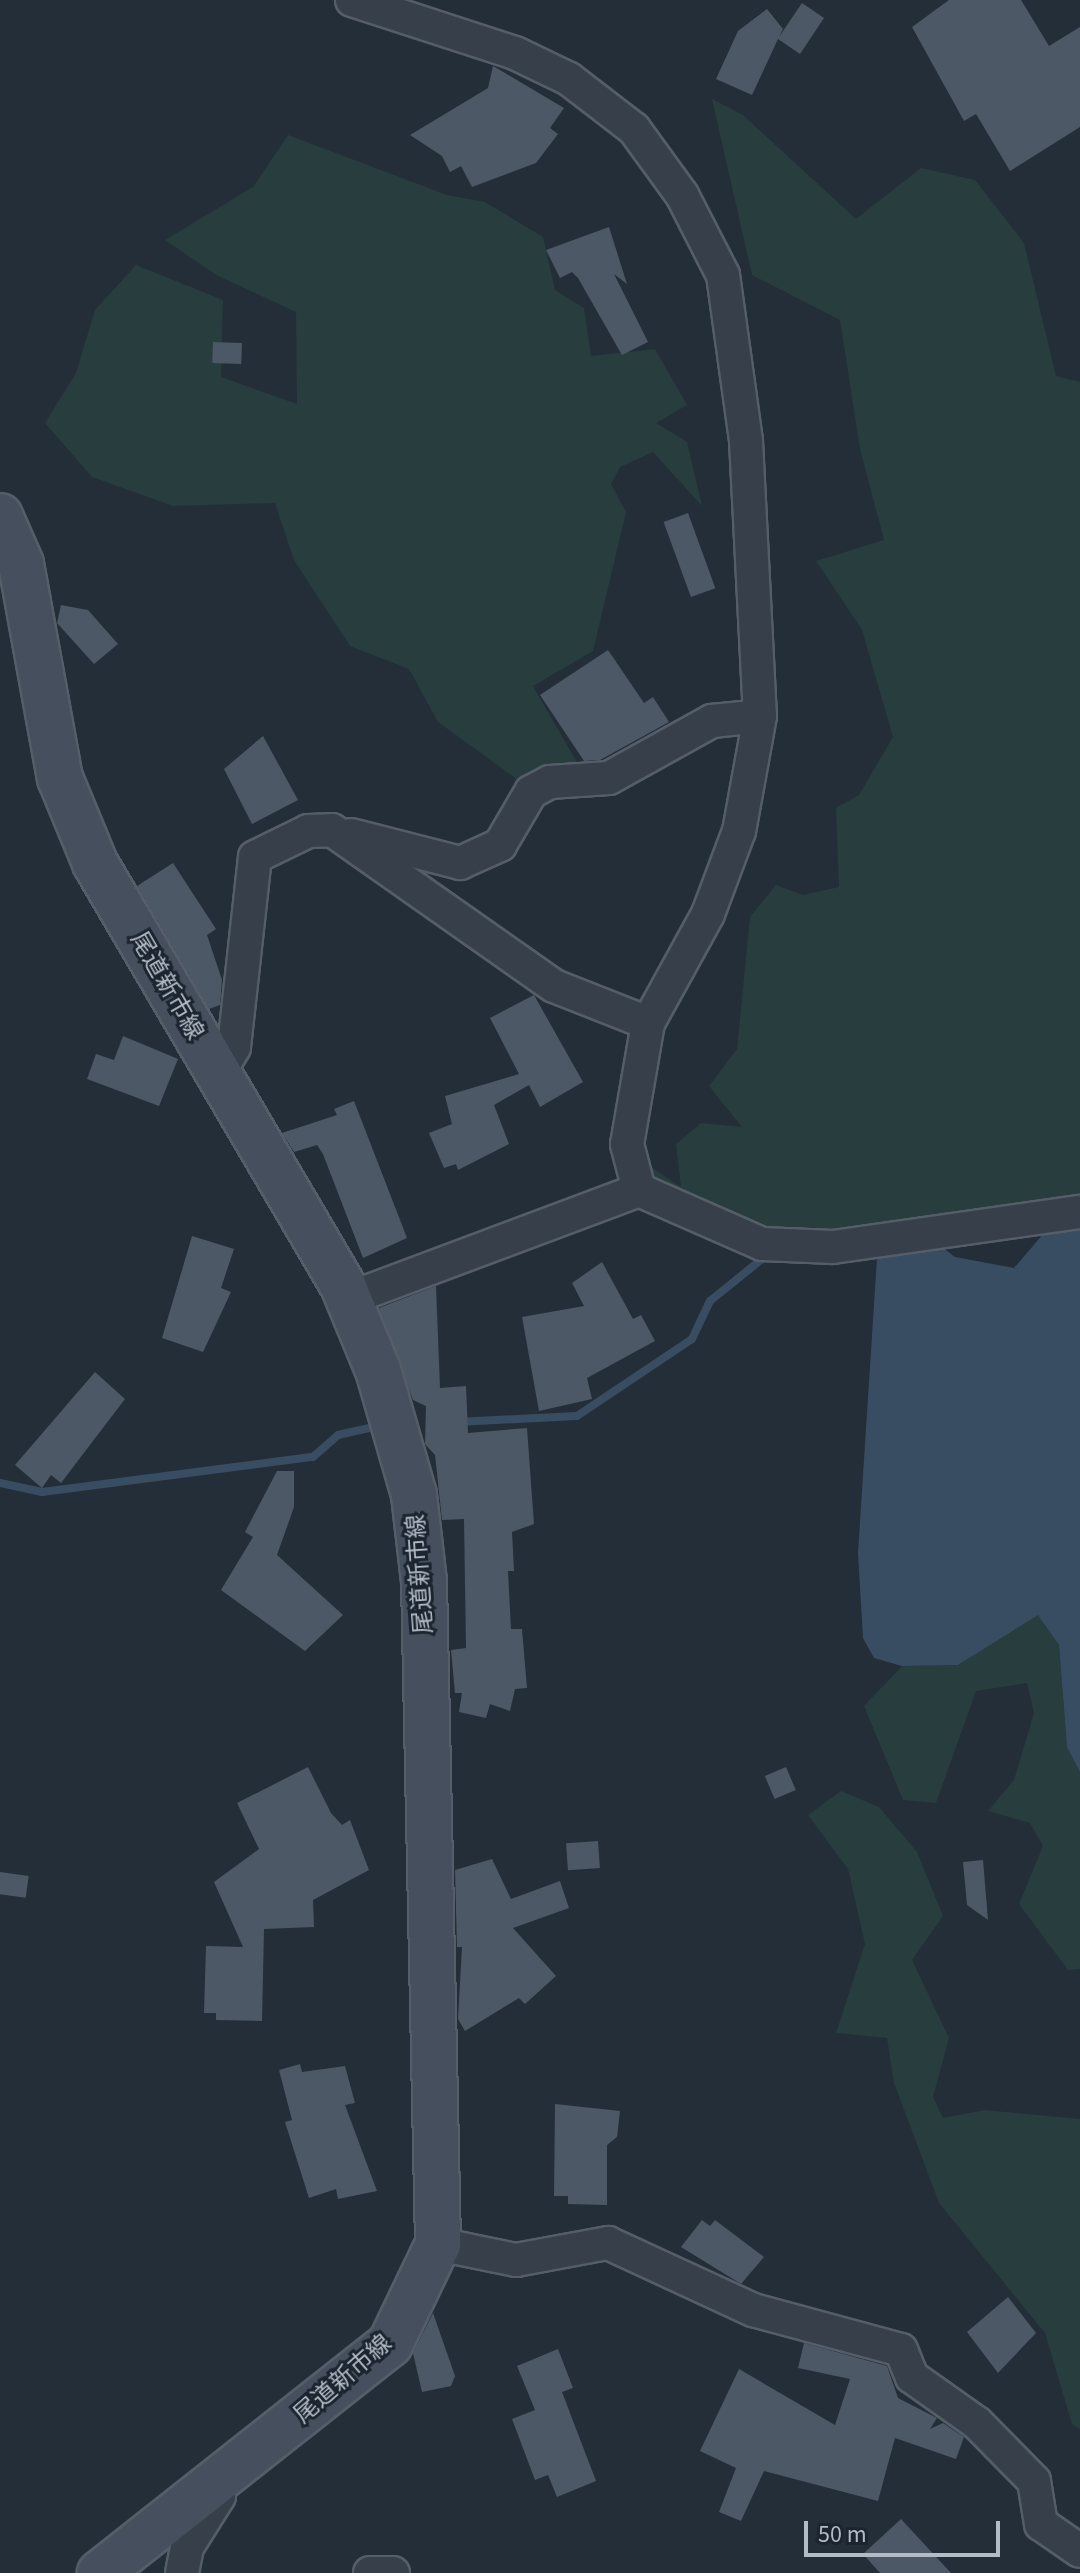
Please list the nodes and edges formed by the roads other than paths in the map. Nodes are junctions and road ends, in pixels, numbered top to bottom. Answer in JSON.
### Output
{"nodes":[{"id":1,"x":352,"y":0,"type":"edge"},
{"id":2,"x":0,"y":516,"type":"edge"},
{"id":3,"x":760,"y":716,"type":"junction"},
{"id":4,"x":332,"y":830,"type":"junction"},
{"id":5,"x":648,"y":1023,"type":"junction"},
{"id":6,"x":218,"y":1074,"type":"junction"},
{"id":7,"x":639,"y":1190,"type":"junction"},
{"id":8,"x":1080,"y":1212,"type":"edge"},
{"id":9,"x":348,"y":1299,"type":"junction"},
{"id":10,"x":438,"y":2244,"type":"junction"},
{"id":11,"x":220,"y":2475,"type":"junction"},
{"id":12,"x":1080,"y":2551,"type":"edge"},
{"id":13,"x":100,"y":2573,"type":"edge"},
{"id":14,"x":182,"y":2573,"type":"edge"},
{"id":15,"x":370,"y":2573,"type":"edge"},
{"id":16,"x":393,"y":2573,"type":"edge"}],
"edges":[{"from":1,"to":3,"type":"street"},
{"from":2,"to":6,"type":"main road","name":"尾道新市線"},
{"from":3,"to":4,"type":"street"},
{"from":3,"to":5,"type":"street"},
{"from":4,"to":5,"type":"street"},
{"from":4,"to":6,"type":"street"},
{"from":5,"to":7,"type":"street"},
{"from":6,"to":9,"type":"main road","name":"尾道新市線"},
{"from":7,"to":8,"type":"street"},
{"from":7,"to":9,"type":"street"},
{"from":9,"to":10,"type":"main road","name":"尾道新市線"},
{"from":10,"to":11,"type":"main road","name":"尾道新市線"},
{"from":10,"to":12,"type":"street"},
{"from":11,"to":13,"type":"main road","name":"尾道新市線"},
{"from":11,"to":14,"type":"street"},
{"from":15,"to":16,"type":"street"}]}
